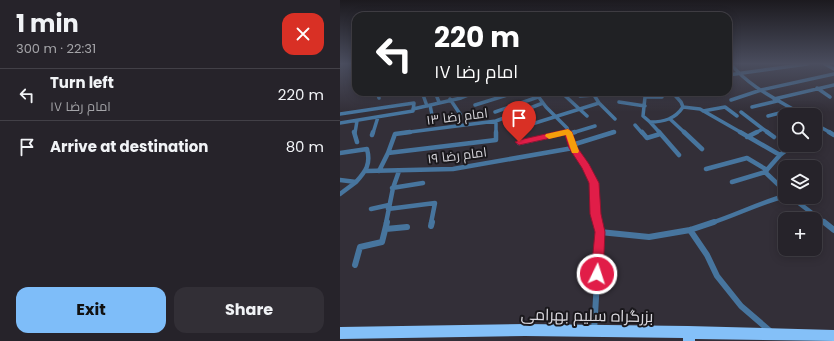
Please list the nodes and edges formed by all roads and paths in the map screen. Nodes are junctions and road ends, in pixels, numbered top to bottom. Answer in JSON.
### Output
{"nodes":[{"id":1,"x":747,"y":80,"type":"edge"},
{"id":2,"x":807,"y":80,"type":"edge"},
{"id":3,"x":834,"y":85,"type":"edge"},
{"id":4,"x":829,"y":86,"type":"junction"},
{"id":5,"x":817,"y":88,"type":"junction"},
{"id":6,"x":761,"y":90,"type":"junction"},
{"id":7,"x":834,"y":90,"type":"edge"},
{"id":8,"x":424,"y":96,"type":"edge"},
{"id":9,"x":437,"y":96,"type":"edge"},
{"id":10,"x":466,"y":96,"type":"edge"},
{"id":11,"x":504,"y":96,"type":"edge"},
{"id":12,"x":565,"y":96,"type":"edge"},
{"id":13,"x":595,"y":96,"type":"edge"},
{"id":14,"x":675,"y":96,"type":"edge"},
{"id":15,"x":538,"y":97,"type":"joint"},
{"id":16,"x":645,"y":97,"type":"joint"},
{"id":17,"x":662,"y":97,"type":"dead end"},
{"id":18,"x":830,"y":97,"type":"dead end"},
{"id":19,"x":450,"y":99,"type":"junction"},
{"id":20,"x":731,"y":100,"type":"dead end"},
{"id":21,"x":776,"y":100,"type":"junction"},
{"id":22,"x":440,"y":102,"type":"junction"},
{"id":23,"x":619,"y":102,"type":"dead end"},
{"id":24,"x":543,"y":103,"type":"junction"},
{"id":25,"x":599,"y":103,"type":"junction"},
{"id":26,"x":475,"y":105,"type":"dead end"},
{"id":27,"x":428,"y":106,"type":"junction"},
{"id":28,"x":644,"y":106,"type":"junction"},
{"id":29,"x":683,"y":107,"type":"junction"},
{"id":30,"x":752,"y":108,"type":"dead end"},
{"id":31,"x":793,"y":108,"type":"edge"},
{"id":32,"x":580,"y":109,"type":"junction"},
{"id":33,"x":413,"y":110,"type":"junction"},
{"id":34,"x":703,"y":111,"type":"junction"},
{"id":35,"x":495,"y":112,"type":"dead end"},
{"id":36,"x":741,"y":112,"type":"dead end"},
{"id":37,"x":778,"y":113,"type":"edge"},
{"id":38,"x":340,"y":114,"type":"edge"},
{"id":39,"x":460,"y":114,"type":"dead end"},
{"id":40,"x":432,"y":115,"type":"dead end"},
{"id":41,"x":555,"y":116,"type":"junction"},
{"id":42,"x":587,"y":116,"type":"dead end"},
{"id":43,"x":737,"y":116,"type":"dead end"},
{"id":44,"x":768,"y":116,"type":"dead end"},
{"id":45,"x":378,"y":117,"type":"junction"},
{"id":46,"x":614,"y":119,"type":"dead end"},
{"id":47,"x":670,"y":119,"type":"junction"},
{"id":48,"x":357,"y":120,"type":"junction"},
{"id":49,"x":496,"y":121,"type":"junction"},
{"id":50,"x":650,"y":122,"type":"junction"},
{"id":51,"x":340,"y":123,"type":"edge"},
{"id":52,"x":635,"y":125,"type":"dead end"},
{"id":53,"x":595,"y":126,"type":"dead end"},
{"id":54,"x":516,"y":129,"type":"dead end"},
{"id":55,"x":763,"y":129,"type":"junction"},
{"id":56,"x":822,"y":129,"type":"edge"},
{"id":57,"x":614,"y":132,"type":"dead end"},
{"id":58,"x":569,"y":133,"type":"junction"},
{"id":59,"x":660,"y":134,"type":"junction"},
{"id":60,"x":372,"y":135,"type":"dead end"},
{"id":61,"x":834,"y":135,"type":"edge"},
{"id":62,"x":747,"y":137,"type":"junction"},
{"id":63,"x":774,"y":137,"type":"dead end"},
{"id":64,"x":357,"y":142,"type":"dead end"},
{"id":65,"x":519,"y":142,"type":"dead end"},
{"id":66,"x":573,"y":147,"type":"junction"},
{"id":67,"x":702,"y":149,"type":"dead end"},
{"id":68,"x":784,"y":152,"type":"edge"},
{"id":69,"x":340,"y":153,"type":"edge"},
{"id":70,"x":388,"y":154,"type":"junction"},
{"id":71,"x":679,"y":155,"type":"dead end"},
{"id":72,"x":780,"y":155,"type":"junction"},
{"id":73,"x":706,"y":169,"type":"dead end"},
{"id":74,"x":399,"y":170,"type":"junction"},
{"id":75,"x":366,"y":171,"type":"junction"},
{"id":76,"x":380,"y":171,"type":"junction"},
{"id":77,"x":766,"y":171,"type":"junction"},
{"id":78,"x":340,"y":180,"type":"edge"},
{"id":79,"x":356,"y":182,"type":"junction"},
{"id":80,"x":732,"y":182,"type":"dead end"},
{"id":81,"x":423,"y":183,"type":"dead end"},
{"id":82,"x":778,"y":184,"type":"edge"},
{"id":83,"x":392,"y":188,"type":"junction"},
{"id":84,"x":340,"y":194,"type":"edge"},
{"id":85,"x":778,"y":198,"type":"edge"},
{"id":86,"x":801,"y":204,"type":"edge"},
{"id":87,"x":388,"y":207,"type":"junction"},
{"id":88,"x":372,"y":209,"type":"dead end"},
{"id":89,"x":431,"y":226,"type":"dead end"},
{"id":90,"x":408,"y":227,"type":"dead end"},
{"id":91,"x":386,"y":228,"type":"junction"},
{"id":92,"x":690,"y":230,"type":"junction"},
{"id":93,"x":834,"y":230,"type":"edge"},
{"id":94,"x":600,"y":232,"type":"junction"},
{"id":95,"x":355,"y":265,"type":"dead end"},
{"id":96,"x":594,"y":331,"type":"junction"},
{"id":97,"x":340,"y":332,"type":"edge"},
{"id":98,"x":773,"y":334,"type":"junction"},
{"id":99,"x":834,"y":336,"type":"edge"},
{"id":100,"x":689,"y":337,"type":"edge"}],
"edges":[{"from":1,"to":6,"type":"street"},
{"from":2,"to":6,"type":"street"},
{"from":3,"to":4,"type":"street"},
{"from":4,"to":5,"type":"street"},
{"from":4,"to":7,"type":"street"},
{"from":5,"to":18,"type":"street"},
{"from":5,"to":21,"type":"street"},
{"from":6,"to":20,"type":"street"},
{"from":6,"to":21,"type":"street"},
{"from":8,"to":27,"type":"street"},
{"from":9,"to":22,"type":"street"},
{"from":10,"to":19,"type":"street"},
{"from":11,"to":26,"type":"street"},
{"from":12,"to":32,"type":"street"},
{"from":13,"to":25,"type":"street"},
{"from":14,"to":29,"type":"street"},
{"from":15,"to":24,"type":"street"},
{"from":15,"to":35,"type":"street"},
{"from":16,"to":17,"type":"street"},
{"from":16,"to":28,"type":"street"},
{"from":19,"to":22,"type":"street"},
{"from":19,"to":39,"type":"street"},
{"from":21,"to":30,"type":"street"},
{"from":21,"to":31,"type":"street"},
{"from":22,"to":27,"type":"street"},
{"from":23,"to":28,"type":"street"},
{"from":24,"to":41,"type":"street"},
{"from":24,"to":49,"type":"street","name":"امام رضا ۱۳"},
{"from":25,"to":32,"type":"street"},
{"from":25,"to":46,"type":"street"},
{"from":27,"to":33,"type":"street"},
{"from":27,"to":40,"type":"street"},
{"from":28,"to":50,"type":"street"},
{"from":29,"to":34,"type":"street"},
{"from":29,"to":47,"type":"street"},
{"from":32,"to":41,"type":"street"},
{"from":32,"to":42,"type":"street"},
{"from":33,"to":38,"type":"street"},
{"from":33,"to":45,"type":"street"},
{"from":34,"to":43,"type":"street"},
{"from":34,"to":62,"type":"street"},
{"from":36,"to":55,"type":"street"},
{"from":37,"to":44,"type":"street"},
{"from":41,"to":54,"type":"street"},
{"from":41,"to":58,"type":"street"},
{"from":45,"to":48,"type":"street"},
{"from":45,"to":60,"type":"street"},
{"from":47,"to":50,"type":"street"},
{"from":47,"to":67,"type":"street"},
{"from":48,"to":51,"type":"street"},
{"from":48,"to":64,"type":"street"},
{"from":49,"to":70,"type":"street","name":"امام رضا ۱۳"},
{"from":49,"to":70,"type":"street"},
{"from":50,"to":59,"type":"street"},
{"from":52,"to":59,"type":"street"},
{"from":53,"to":58,"type":"street"},
{"from":55,"to":62,"type":"street"},
{"from":55,"to":63,"type":"street"},
{"from":56,"to":61,"type":"street"},
{"from":57,"to":66,"type":"street","name":"امام رضا ۱۹"},
{"from":58,"to":65,"type":"street"},
{"from":58,"to":66,"type":"street"},
{"from":59,"to":71,"type":"street"},
{"from":62,"to":72,"type":"street"},
{"from":66,"to":74,"type":"street","name":"امام رضا ۱۹"},
{"from":66,"to":94,"type":"street"},
{"from":68,"to":72,"type":"street"},
{"from":69,"to":75,"type":"street"},
{"from":70,"to":76,"type":"street"},
{"from":72,"to":77,"type":"street"},
{"from":73,"to":77,"type":"street"},
{"from":74,"to":76,"type":"street","name":"امام رضا ۱۹"},
{"from":74,"to":83,"type":"street"},
{"from":75,"to":76,"type":"street","name":"امام رضا ۱۹"},
{"from":75,"to":79,"type":"street"},
{"from":77,"to":80,"type":"street"},
{"from":77,"to":82,"type":"street"},
{"from":78,"to":79,"type":"street"},
{"from":79,"to":84,"type":"street"},
{"from":81,"to":83,"type":"street"},
{"from":83,"to":87,"type":"street"},
{"from":85,"to":92,"type":"street"},
{"from":86,"to":93,"type":"street"},
{"from":87,"to":88,"type":"street"},
{"from":87,"to":89,"type":"street"},
{"from":87,"to":91,"type":"street"},
{"from":90,"to":91,"type":"street"},
{"from":91,"to":95,"type":"street"},
{"from":92,"to":94,"type":"street"},
{"from":92,"to":98,"type":"street"},
{"from":94,"to":96,"type":"street"},
{"from":96,"to":97,"type":"highway","name":"بزرگراه سلیم بهرامی"},
{"from":96,"to":100,"type":"highway","name":"بزرگراه سلیم بهرامی"},
{"from":98,"to":99,"type":"highway","name":"بزرگراه سلیم بهرامی"},
{"from":98,"to":100,"type":"highway","name":"بزرگراه سلیم بهرامی"}]}
